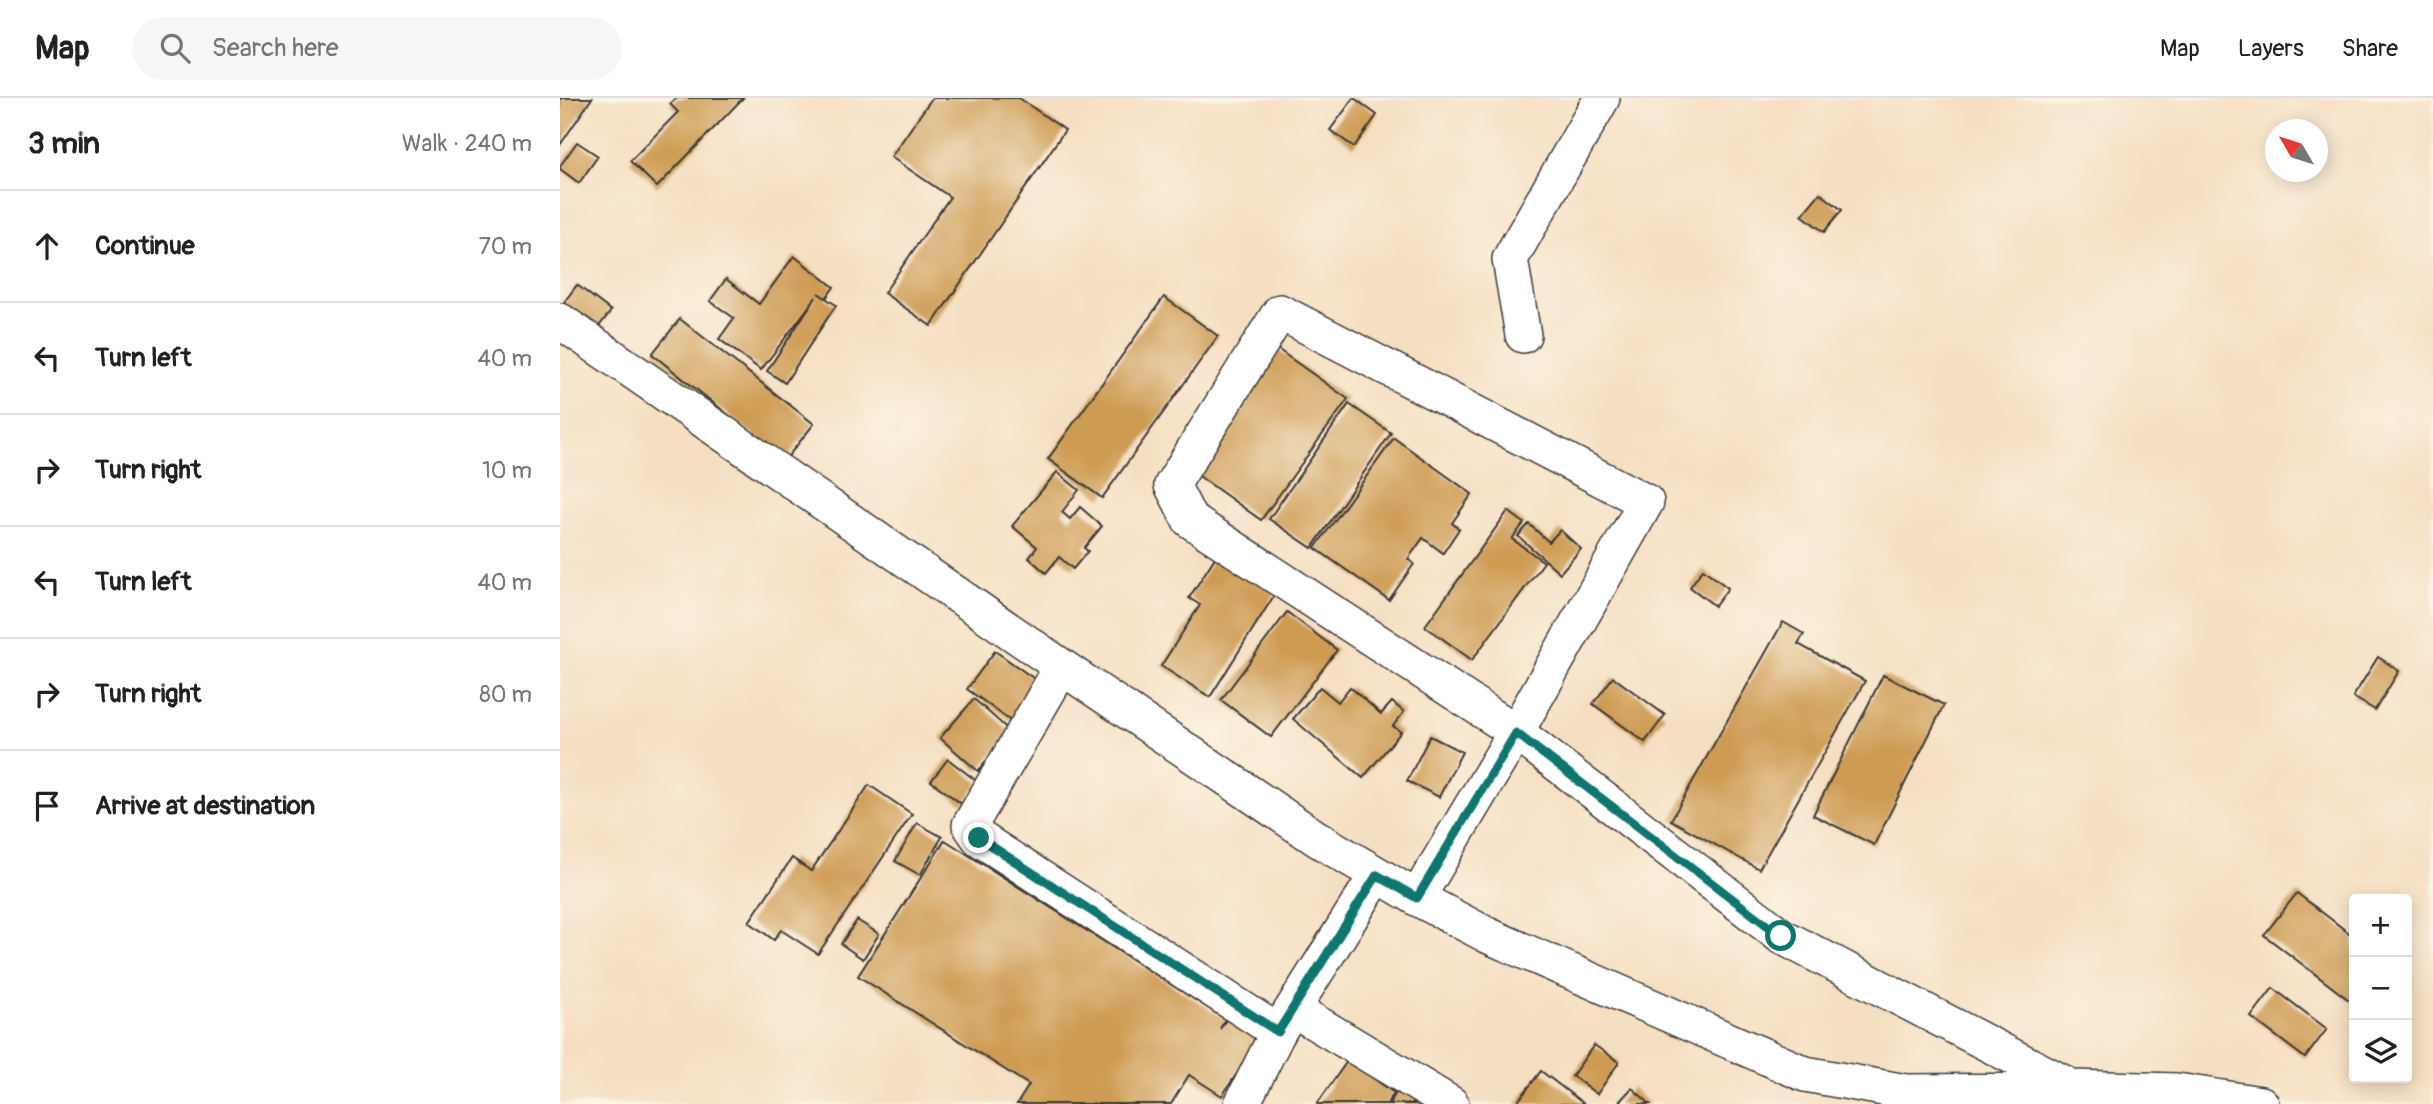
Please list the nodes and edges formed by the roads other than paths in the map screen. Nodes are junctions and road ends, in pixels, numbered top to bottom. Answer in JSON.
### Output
{"nodes":[{"id":1,"x":1602,"y":98,"type":"edge"},
{"id":2,"x":560,"y":321,"type":"edge"},
{"id":3,"x":1523,"y":335,"type":"dead end"},
{"id":4,"x":1062,"y":667,"type":"junction"},
{"id":5,"x":1516,"y":733,"type":"junction"},
{"id":6,"x":1377,"y":875,"type":"junction"},
{"id":7,"x":1417,"y":898,"type":"junction"},
{"id":8,"x":1285,"y":1021,"type":"junction"},
{"id":9,"x":2073,"y":1088,"type":"junction"},
{"id":10,"x":1242,"y":1104,"type":"edge"},
{"id":11,"x":1451,"y":1104,"type":"edge"},
{"id":12,"x":2261,"y":1104,"type":"edge"}],
"edges":[{"from":1,"to":3,"type":"street"},
{"from":2,"to":4,"type":"street"},
{"from":4,"to":6,"type":"street"},
{"from":4,"to":8,"type":"street"},
{"from":5,"to":5,"type":"street"},
{"from":5,"to":7,"type":"street"},
{"from":5,"to":9,"type":"street"},
{"from":6,"to":7,"type":"street"},
{"from":6,"to":8,"type":"street"},
{"from":7,"to":9,"type":"street"},
{"from":8,"to":10,"type":"street"},
{"from":8,"to":11,"type":"street"},
{"from":9,"to":12,"type":"street"}]}
